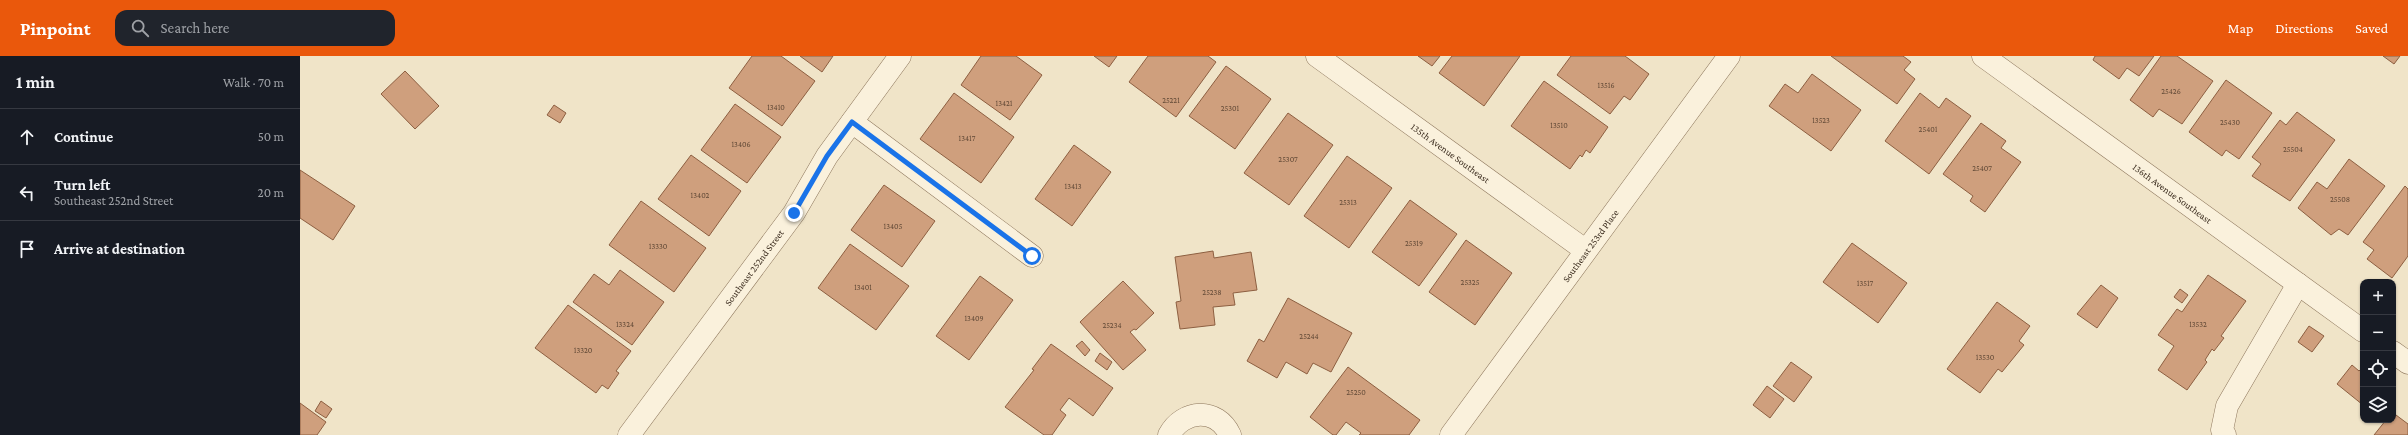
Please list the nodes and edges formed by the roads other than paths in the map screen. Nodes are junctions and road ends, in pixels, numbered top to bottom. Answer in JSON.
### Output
{"nodes":[{"id":1,"x":900,"y":56,"type":"edge"},
{"id":2,"x":1317,"y":56,"type":"edge"},
{"id":3,"x":1729,"y":56,"type":"edge"},
{"id":4,"x":1983,"y":56,"type":"edge"},
{"id":5,"x":852,"y":122,"type":"junction"},
{"id":6,"x":1585,"y":250,"type":"junction"},
{"id":7,"x":1032,"y":256,"type":"dead end"},
{"id":8,"x":2298,"y":284,"type":"junction"},
{"id":9,"x":2360,"y":329,"type":"edge"},
{"id":10,"x":2396,"y":354,"type":"edge"},
{"id":11,"x":2408,"y":363,"type":"edge"},
{"id":12,"x":629,"y":435,"type":"edge"},
{"id":13,"x":1169,"y":435,"type":"edge"},
{"id":14,"x":1230,"y":435,"type":"edge"},
{"id":15,"x":1451,"y":435,"type":"edge"},
{"id":16,"x":2225,"y":435,"type":"edge"}],
"edges":[{"from":1,"to":5,"type":"street","name":"Southeast 252nd Street"},
{"from":2,"to":6,"type":"street","name":"135th Avenue Southeast"},
{"from":3,"to":6,"type":"street","name":"Southeast 253rd Place"},
{"from":4,"to":8,"type":"street","name":"136th Avenue Southeast"},
{"from":5,"to":7,"type":"street"},
{"from":5,"to":12,"type":"street","name":"Southeast 252nd Street"},
{"from":6,"to":15,"type":"street","name":"Southeast 253rd Place"},
{"from":8,"to":9,"type":"street","name":"136th Avenue Southeast"},
{"from":8,"to":16,"type":"street"},
{"from":10,"to":11,"type":"street"},
{"from":13,"to":14,"type":"street"}]}
